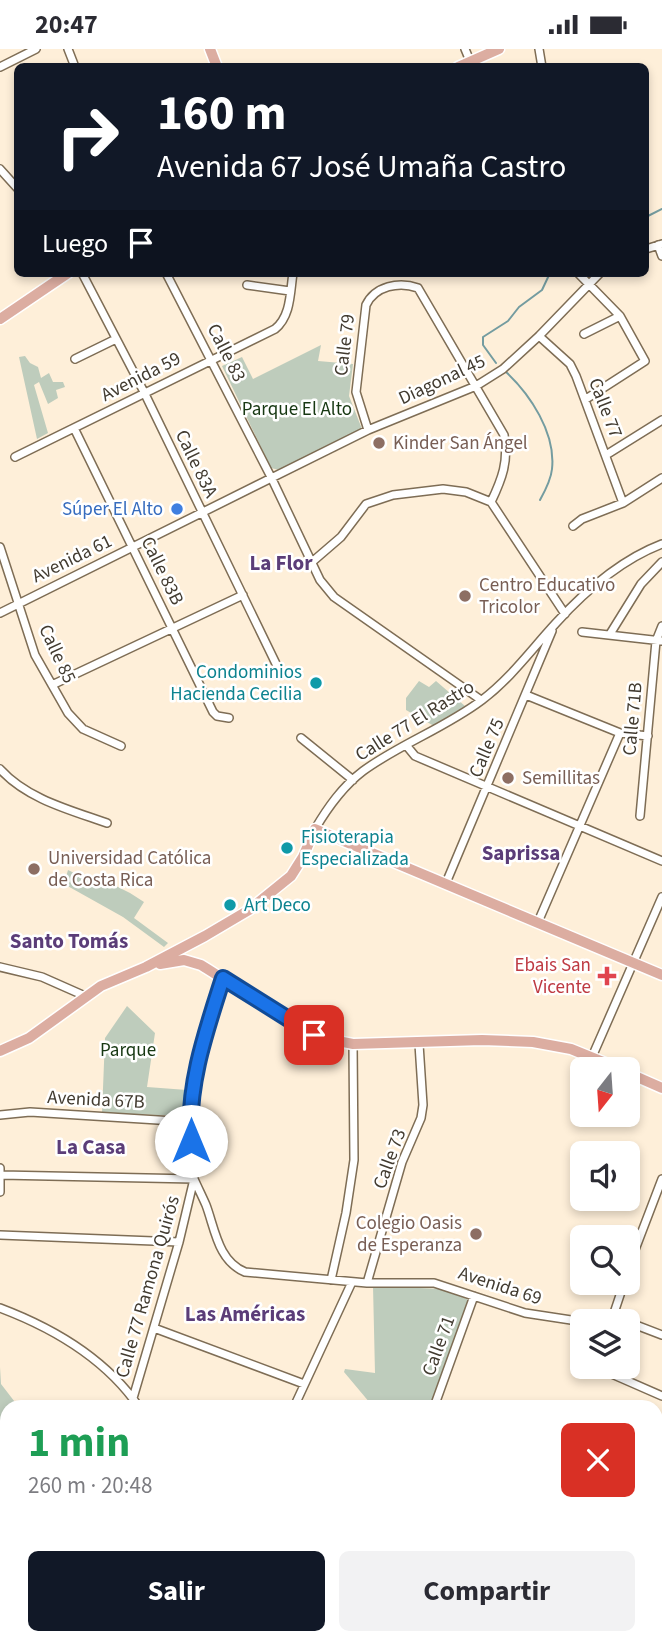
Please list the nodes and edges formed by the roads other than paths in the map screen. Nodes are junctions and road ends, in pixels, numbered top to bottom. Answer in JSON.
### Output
{"nodes":[{"id":1,"x":36,"y":49,"type":"edge"},
{"id":2,"x":465,"y":49,"type":"edge"},
{"id":3,"x":499,"y":49,"type":"edge"},
{"id":4,"x":475,"y":62,"type":"edge"},
{"id":5,"x":0,"y":67,"type":"edge"},
{"id":6,"x":0,"y":169,"type":"edge"},
{"id":7,"x":14,"y":185,"type":"edge"},
{"id":8,"x":660,"y":245,"type":"edge"},
{"id":9,"x":662,"y":256,"type":"edge"},
{"id":10,"x":62,"y":277,"type":"edge"},
{"id":11,"x":84,"y":277,"type":"edge"},
{"id":12,"x":168,"y":277,"type":"edge"},
{"id":13,"x":292,"y":277,"type":"edge"},
{"id":14,"x":581,"y":277,"type":"edge"},
{"id":15,"x":596,"y":277,"type":"edge"},
{"id":16,"x":247,"y":285,"type":"dead end"},
{"id":17,"x":587,"y":285,"type":"junction"},
{"id":18,"x":290,"y":291,"type":"junction"},
{"id":19,"x":620,"y":316,"type":"junction"},
{"id":20,"x":0,"y":319,"type":"edge"},
{"id":21,"x":584,"y":334,"type":"dead end"},
{"id":22,"x":539,"y":336,"type":"junction"},
{"id":23,"x":116,"y":339,"type":"junction"},
{"id":24,"x":75,"y":359,"type":"dead end"},
{"id":25,"x":212,"y":359,"type":"junction"},
{"id":26,"x":476,"y":386,"type":"junction"},
{"id":27,"x":144,"y":392,"type":"junction"},
{"id":28,"x":586,"y":399,"type":"junction"},
{"id":29,"x":662,"y":420,"type":"edge"},
{"id":30,"x":74,"y":428,"type":"junction"},
{"id":31,"x":368,"y":430,"type":"junction"},
{"id":32,"x":606,"y":455,"type":"junction"},
{"id":33,"x":15,"y":457,"type":"dead end"},
{"id":34,"x":662,"y":478,"type":"edge"},
{"id":35,"x":272,"y":479,"type":"junction"},
{"id":36,"x":491,"y":502,"type":"junction"},
{"id":37,"x":623,"y":503,"type":"junction"},
{"id":38,"x":202,"y":513,"type":"junction"},
{"id":39,"x":573,"y":526,"type":"dead end"},
{"id":40,"x":662,"y":544,"type":"edge"},
{"id":41,"x":0,"y":547,"type":"edge"},
{"id":42,"x":133,"y":547,"type":"junction"},
{"id":43,"x":312,"y":562,"type":"junction"},
{"id":44,"x":662,"y":562,"type":"edge"},
{"id":45,"x":243,"y":595,"type":"junction"},
{"id":46,"x":18,"y":603,"type":"junction"},
{"id":47,"x":0,"y":613,"type":"edge"},
{"id":48,"x":565,"y":614,"type":"junction"},
{"id":49,"x":555,"y":624,"type":"junction"},
{"id":50,"x":662,"y":626,"type":"edge"},
{"id":51,"x":172,"y":628,"type":"junction"},
{"id":52,"x":582,"y":632,"type":"dead end"},
{"id":53,"x":610,"y":634,"type":"junction"},
{"id":54,"x":659,"y":641,"type":"edge"},
{"id":55,"x":279,"y":670,"type":"dead end"},
{"id":56,"x":52,"y":685,"type":"junction"},
{"id":57,"x":526,"y":695,"type":"junction"},
{"id":58,"x":481,"y":701,"type":"junction"},
{"id":59,"x":229,"y":718,"type":"dead end"},
{"id":60,"x":620,"y":733,"type":"junction"},
{"id":61,"x":648,"y":736,"type":"junction"},
{"id":62,"x":301,"y":738,"type":"dead end"},
{"id":63,"x":406,"y":745,"type":"junction"},
{"id":64,"x":121,"y":746,"type":"dead end"},
{"id":65,"x":0,"y":769,"type":"edge"},
{"id":66,"x":353,"y":780,"type":"junction"},
{"id":67,"x":488,"y":786,"type":"junction"},
{"id":68,"x":640,"y":816,"type":"dead end"},
{"id":69,"x":107,"y":823,"type":"dead end"},
{"id":70,"x":581,"y":826,"type":"junction"},
{"id":71,"x":315,"y":829,"type":"junction"},
{"id":72,"x":662,"y":860,"type":"edge"},
{"id":73,"x":446,"y":883,"type":"junction"},
{"id":74,"x":662,"y":897,"type":"edge"},
{"id":75,"x":538,"y":922,"type":"junction"},
{"id":76,"x":205,"y":936,"type":"junction"},
{"id":77,"x":633,"y":963,"type":"junction"},
{"id":78,"x":201,"y":965,"type":"junction"},
{"id":79,"x":0,"y":967,"type":"edge"},
{"id":80,"x":146,"y":967,"type":"junction"},
{"id":81,"x":662,"y":975,"type":"edge"},
{"id":82,"x":223,"y":978,"type":"junction"},
{"id":83,"x":85,"y":996,"type":"junction"},
{"id":84,"x":419,"y":1044,"type":"junction"},
{"id":85,"x":353,"y":1045,"type":"junction"},
{"id":86,"x":0,"y":1051,"type":"edge"},
{"id":87,"x":592,"y":1057,"type":"joint"},
{"id":88,"x":640,"y":1078,"type":"edge"},
{"id":89,"x":662,"y":1088,"type":"edge"},
{"id":90,"x":0,"y":1115,"type":"edge"},
{"id":91,"x":190,"y":1122,"type":"junction"},
{"id":92,"x":1,"y":1172,"type":"edge"},
{"id":93,"x":194,"y":1179,"type":"junction"},
{"id":94,"x":662,"y":1179,"type":"edge"},
{"id":95,"x":0,"y":1192,"type":"edge"},
{"id":96,"x":0,"y":1235,"type":"edge"},
{"id":97,"x":640,"y":1237,"type":"edge"},
{"id":98,"x":179,"y":1241,"type":"junction"},
{"id":99,"x":331,"y":1280,"type":"junction"},
{"id":100,"x":352,"y":1282,"type":"junction"},
{"id":101,"x":367,"y":1283,"type":"junction"},
{"id":102,"x":474,"y":1296,"type":"junction"},
{"id":103,"x":0,"y":1308,"type":"edge"},
{"id":104,"x":570,"y":1319,"type":"edge"},
{"id":105,"x":640,"y":1327,"type":"edge"},
{"id":106,"x":154,"y":1328,"type":"junction"},
{"id":107,"x":662,"y":1335,"type":"edge"},
{"id":108,"x":623,"y":1379,"type":"edge"},
{"id":109,"x":304,"y":1384,"type":"junction"},
{"id":110,"x":662,"y":1396,"type":"edge"},
{"id":111,"x":133,"y":1398,"type":"joint"},
{"id":112,"x":297,"y":1400,"type":"edge"},
{"id":113,"x":437,"y":1400,"type":"edge"}],
"edges":[{"from":1,"to":5,"type":"street"},
{"from":2,"to":4,"type":"street"},
{"from":3,"to":4,"type":"main road"},
{"from":6,"to":7,"type":"street"},
{"from":8,"to":9,"type":"street"},
{"from":10,"to":20,"type":"main road"},
{"from":11,"to":23,"type":"street","name":"Calle 83A"},
{"from":12,"to":25,"type":"street","name":"Calle 83"},
{"from":13,"to":18,"type":"street"},
{"from":14,"to":17,"type":"street"},
{"from":15,"to":17,"type":"street","name":"Diagonal 45"},
{"from":16,"to":18,"type":"street"},
{"from":17,"to":19,"type":"street"},
{"from":17,"to":22,"type":"street","name":"Diagonal 45"},
{"from":18,"to":25,"type":"street","name":"Avenida 59"},
{"from":19,"to":21,"type":"street"},
{"from":19,"to":28,"type":"street"},
{"from":22,"to":26,"type":"street","name":"Diagonal 45"},
{"from":22,"to":28,"type":"street","name":"Calle 77"},
{"from":23,"to":24,"type":"street"},
{"from":23,"to":27,"type":"street","name":"Calle 83A"},
{"from":25,"to":27,"type":"street","name":"Avenida 59"},
{"from":25,"to":35,"type":"street","name":"Calle 83"},
{"from":26,"to":31,"type":"street","name":"Diagonal 45"},
{"from":26,"to":31,"type":"street","name":"Calle 79"},
{"from":26,"to":36,"type":"street"},
{"from":27,"to":30,"type":"street","name":"Avenida 59"},
{"from":27,"to":38,"type":"street","name":"Calle 83A"},
{"from":28,"to":32,"type":"street","name":"Calle 77"},
{"from":29,"to":32,"type":"street"},
{"from":30,"to":33,"type":"street","name":"Avenida 59"},
{"from":30,"to":42,"type":"street","name":"Calle 83B"},
{"from":31,"to":35,"type":"street","name":"Diagonal 45"},
{"from":32,"to":37,"type":"street","name":"Calle 77"},
{"from":34,"to":37,"type":"street"},
{"from":35,"to":38,"type":"street","name":"Avenida 61"},
{"from":35,"to":43,"type":"street","name":"Calle 83"},
{"from":36,"to":43,"type":"street"},
{"from":36,"to":48,"type":"street"},
{"from":37,"to":39,"type":"street"},
{"from":38,"to":42,"type":"street","name":"Avenida 61"},
{"from":38,"to":45,"type":"street","name":"Calle 83A"},
{"from":40,"to":48,"type":"street","name":"Calle 77 El Rastro"},
{"from":41,"to":46,"type":"street","name":"Calle 85"},
{"from":42,"to":46,"type":"street","name":"Avenida 61"},
{"from":42,"to":51,"type":"street","name":"Calle 83B"},
{"from":43,"to":58,"type":"street"},
{"from":44,"to":53,"type":"street"},
{"from":45,"to":51,"type":"street"},
{"from":45,"to":55,"type":"street","name":"Calle 83A"},
{"from":46,"to":47,"type":"street","name":"Avenida 61"},
{"from":46,"to":56,"type":"street","name":"Calle 85"},
{"from":48,"to":49,"type":"street","name":"Calle 77 El Rastro"},
{"from":49,"to":57,"type":"street","name":"Calle 75"},
{"from":49,"to":58,"type":"street","name":"Calle 77 El Rastro"},
{"from":50,"to":54,"type":"street","name":"Calle 71B"},
{"from":51,"to":56,"type":"street"},
{"from":51,"to":59,"type":"street","name":"Calle 83B"},
{"from":52,"to":53,"type":"street"},
{"from":53,"to":54,"type":"street"},
{"from":54,"to":61,"type":"street","name":"Calle 71B"},
{"from":56,"to":64,"type":"street","name":"Calle 85"},
{"from":57,"to":60,"type":"street"},
{"from":57,"to":67,"type":"street","name":"Calle 75"},
{"from":58,"to":63,"type":"street","name":"Calle 77 El Rastro"},
{"from":60,"to":61,"type":"street"},
{"from":60,"to":70,"type":"street"},
{"from":61,"to":68,"type":"street","name":"Calle 71B"},
{"from":62,"to":66,"type":"street"},
{"from":63,"to":66,"type":"street","name":"Calle 77 El Rastro"},
{"from":63,"to":67,"type":"street"},
{"from":65,"to":69,"type":"street"},
{"from":66,"to":71,"type":"street","name":"Calle 77 El Rastro"},
{"from":67,"to":70,"type":"street"},
{"from":67,"to":73,"type":"street","name":"Calle 75"},
{"from":70,"to":72,"type":"street"},
{"from":70,"to":75,"type":"street"},
{"from":71,"to":73,"type":"main road"},
{"from":71,"to":76,"type":"main road"},
{"from":73,"to":75,"type":"main road"},
{"from":74,"to":77,"type":"street"},
{"from":75,"to":77,"type":"main road"},
{"from":76,"to":78,"type":"main road"},
{"from":76,"to":80,"type":"main road"},
{"from":77,"to":81,"type":"main road"},
{"from":77,"to":87,"type":"street"},
{"from":78,"to":80,"type":"main road"},
{"from":78,"to":82,"type":"main road"},
{"from":79,"to":83,"type":"street"},
{"from":80,"to":83,"type":"main road"},
{"from":82,"to":85,"type":"main road"},
{"from":82,"to":91,"type":"street","name":"Calle 77 Ramona Quirós"},
{"from":83,"to":86,"type":"main road"},
{"from":84,"to":85,"type":"main road"},
{"from":84,"to":87,"type":"main road"},
{"from":84,"to":101,"type":"street","name":"Calle 73"},
{"from":85,"to":99,"type":"street"},
{"from":88,"to":89,"type":"main road"},
{"from":90,"to":91,"type":"street","name":"Avenida 67B"},
{"from":91,"to":93,"type":"street","name":"Calle 77 Ramona Quirós"},
{"from":92,"to":93,"type":"street"},
{"from":92,"to":95,"type":"street"},
{"from":93,"to":98,"type":"street","name":"Calle 77 Ramona Quirós"},
{"from":93,"to":99,"type":"street","name":"Avenida 69"},
{"from":94,"to":97,"type":"street"},
{"from":96,"to":98,"type":"street"},
{"from":98,"to":106,"type":"street","name":"Calle 77 Ramona Quirós"},
{"from":99,"to":100,"type":"street","name":"Avenida 69"},
{"from":100,"to":101,"type":"street","name":"Avenida 69"},
{"from":100,"to":109,"type":"street"},
{"from":101,"to":102,"type":"street","name":"Avenida 69"},
{"from":102,"to":104,"type":"street","name":"Avenida 69"},
{"from":102,"to":113,"type":"street","name":"Calle 71"},
{"from":103,"to":111,"type":"street"},
{"from":105,"to":107,"type":"street","name":"Avenida 69"},
{"from":106,"to":109,"type":"street"},
{"from":106,"to":111,"type":"street","name":"Calle 77 Ramona Quirós"},
{"from":108,"to":110,"type":"street"},
{"from":109,"to":112,"type":"street"}]}
